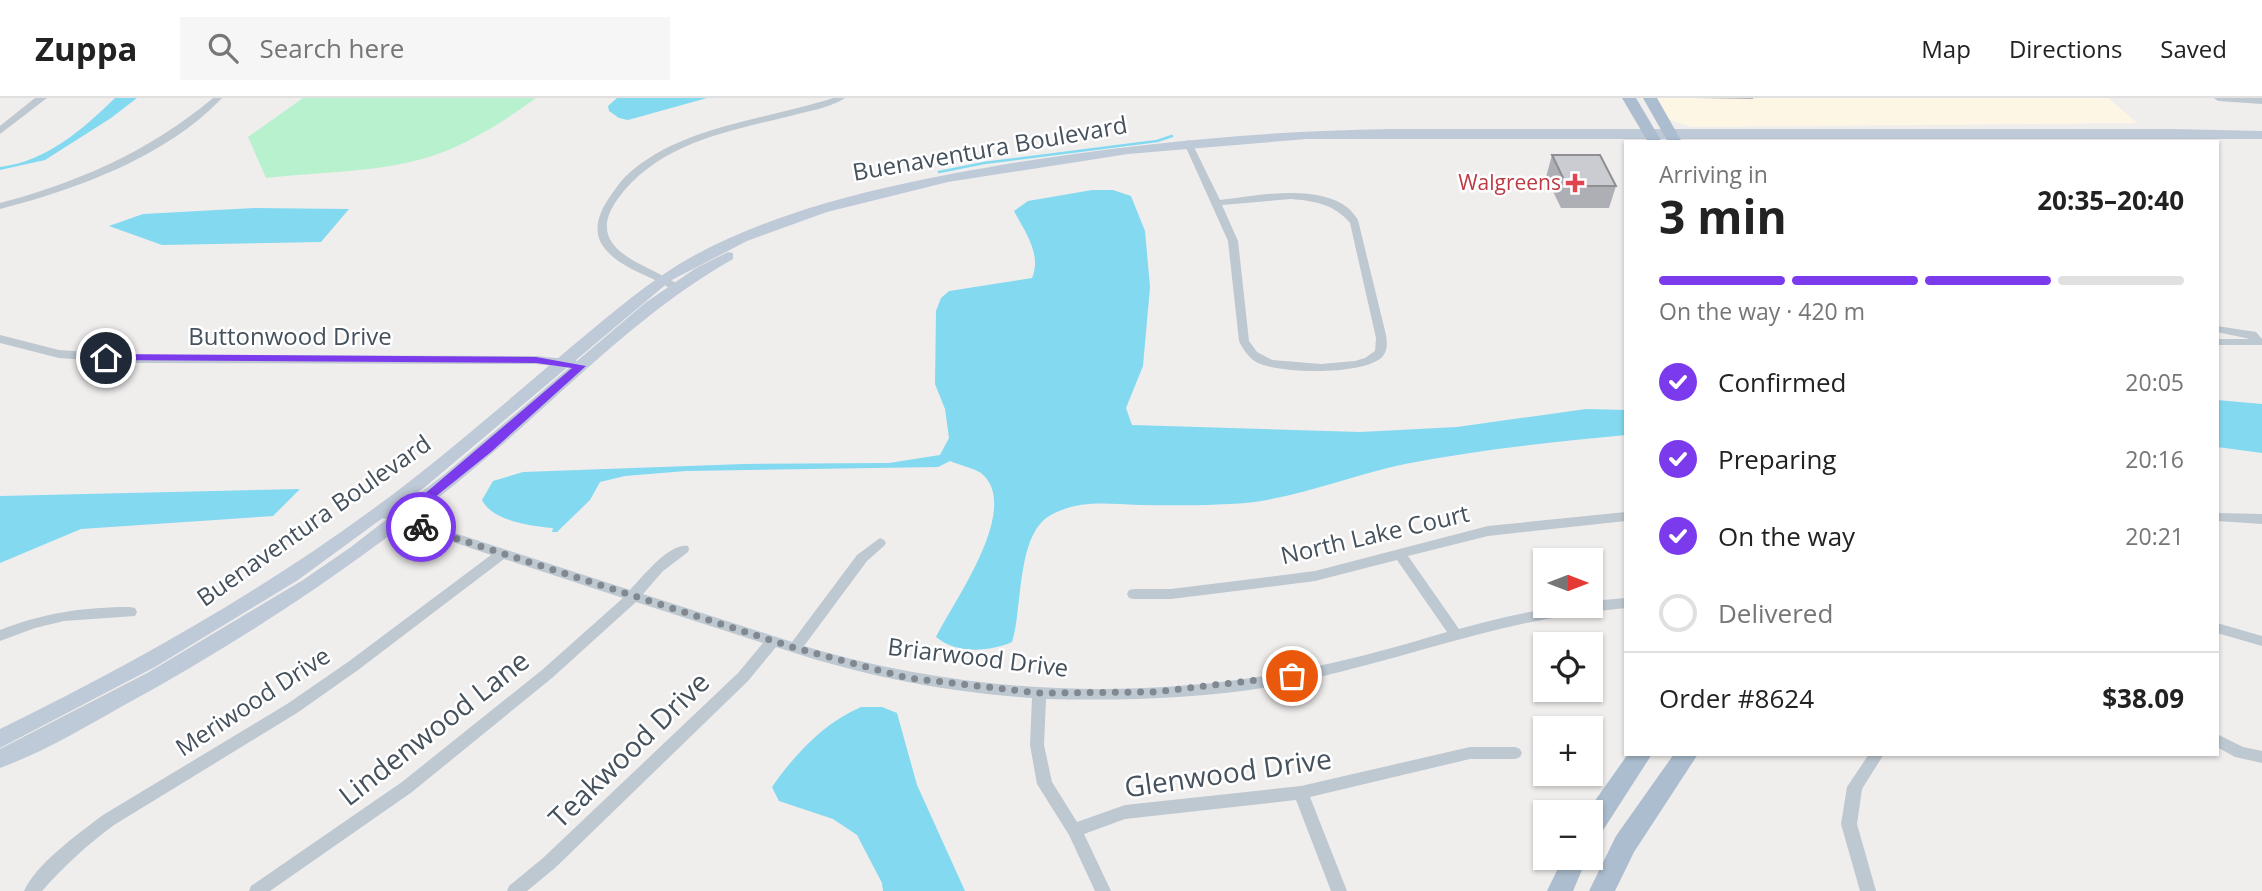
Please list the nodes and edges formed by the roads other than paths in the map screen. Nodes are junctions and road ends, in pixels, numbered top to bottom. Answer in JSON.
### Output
{"nodes":[{"id":1,"x":42,"y":98,"type":"edge"},
{"id":2,"x":218,"y":98,"type":"edge"},
{"id":3,"x":841,"y":98,"type":"edge"},
{"id":4,"x":1629,"y":98,"type":"edge"},
{"id":5,"x":1650,"y":98,"type":"edge"},
{"id":6,"x":2218,"y":98,"type":"edge"},
{"id":7,"x":2262,"y":100,"type":"edge"},
{"id":8,"x":0,"y":131,"type":"edge"},
{"id":9,"x":2262,"y":135,"type":"edge"},
{"id":10,"x":2008,"y":137,"type":"edge"},
{"id":11,"x":1652,"y":138,"type":"edge"},
{"id":12,"x":1672,"y":138,"type":"edge"},
{"id":13,"x":1433,"y":139,"type":"junction"},
{"id":14,"x":2159,"y":139,"type":"edge"},
{"id":15,"x":2219,"y":143,"type":"edge"},
{"id":16,"x":1624,"y":145,"type":"edge"},
{"id":17,"x":2262,"y":145,"type":"edge"},
{"id":18,"x":1190,"y":147,"type":"junction"},
{"id":19,"x":1215,"y":203,"type":"junction"},
{"id":20,"x":0,"y":205,"type":"edge"},
{"id":21,"x":670,"y":282,"type":"junction"},
{"id":22,"x":2219,"y":329,"type":"edge"},
{"id":23,"x":0,"y":340,"type":"edge"},
{"id":24,"x":2219,"y":342,"type":"edge"},
{"id":25,"x":572,"y":364,"type":"junction"},
{"id":26,"x":381,"y":513,"type":"junction"},
{"id":27,"x":1624,"y":516,"type":"edge"},
{"id":28,"x":2219,"y":517,"type":"edge"},
{"id":29,"x":2262,"y":519,"type":"edge"},
{"id":30,"x":400,"y":520,"type":"junction"},
{"id":31,"x":880,"y":543,"type":"dead end"},
{"id":32,"x":683,"y":549,"type":"dead end"},
{"id":33,"x":1399,"y":553,"type":"junction"},
{"id":34,"x":502,"y":554,"type":"junction"},
{"id":35,"x":1134,"y":594,"type":"dead end"},
{"id":36,"x":634,"y":596,"type":"junction"},
{"id":37,"x":1624,"y":603,"type":"edge"},
{"id":38,"x":130,"y":612,"type":"dead end"},
{"id":39,"x":2219,"y":629,"type":"edge"},
{"id":40,"x":1456,"y":635,"type":"junction"},
{"id":41,"x":0,"y":636,"type":"edge"},
{"id":42,"x":773,"y":641,"type":"junction"},
{"id":43,"x":2262,"y":641,"type":"edge"},
{"id":44,"x":795,"y":648,"type":"junction"},
{"id":45,"x":1039,"y":693,"type":"junction"},
{"id":46,"x":0,"y":739,"type":"edge"},
{"id":47,"x":2219,"y":741,"type":"edge"},
{"id":48,"x":1515,"y":753,"type":"dead end"},
{"id":49,"x":1641,"y":756,"type":"edge"},
{"id":50,"x":1686,"y":756,"type":"edge"},
{"id":51,"x":1876,"y":756,"type":"edge"},
{"id":52,"x":2262,"y":757,"type":"edge"},
{"id":53,"x":0,"y":759,"type":"edge"},
{"id":54,"x":1301,"y":793,"type":"junction"},
{"id":55,"x":1603,"y":810,"type":"edge"},
{"id":56,"x":1074,"y":830,"type":"junction"},
{"id":57,"x":1570,"y":870,"type":"edge"},
{"id":58,"x":32,"y":891,"type":"edge"},
{"id":59,"x":257,"y":891,"type":"edge"},
{"id":60,"x":515,"y":891,"type":"edge"},
{"id":61,"x":1103,"y":891,"type":"edge"},
{"id":62,"x":1339,"y":891,"type":"edge"},
{"id":63,"x":1560,"y":891,"type":"edge"},
{"id":64,"x":1602,"y":891,"type":"edge"},
{"id":65,"x":1868,"y":891,"type":"edge"}],
"edges":[{"from":1,"to":8,"type":"street"},
{"from":2,"to":20,"type":"street"},
{"from":3,"to":21,"type":"street"},
{"from":4,"to":11,"type":"main road"},
{"from":5,"to":12,"type":"main road"},
{"from":6,"to":7,"type":"street"},
{"from":9,"to":14,"type":"main road"},
{"from":10,"to":12,"type":"main road","name":"Buenaventura Boulevard"},
{"from":10,"to":14,"type":"main road","name":"Buenaventura Boulevard"},
{"from":11,"to":12,"type":"main road","name":"Buenaventura Boulevard"},
{"from":11,"to":13,"type":"main road","name":"Buenaventura Boulevard"},
{"from":13,"to":16,"type":"main road","name":"Buenaventura Boulevard"},
{"from":13,"to":18,"type":"main road","name":"Buenaventura Boulevard"},
{"from":15,"to":17,"type":"main road"},
{"from":18,"to":19,"type":"street"},
{"from":18,"to":21,"type":"main road","name":"Buenaventura Boulevard"},
{"from":19,"to":19,"type":"street"},
{"from":21,"to":25,"type":"main road","name":"Buenaventura Boulevard"},
{"from":22,"to":24,"type":"street"},
{"from":23,"to":25,"type":"street","name":"Buttonwood Drive"},
{"from":25,"to":26,"type":"main road","name":"Buenaventura Boulevard"},
{"from":25,"to":30,"type":"main road","name":"Buenaventura Boulevard"},
{"from":26,"to":30,"type":"street","name":"Briarwood Drive"},
{"from":26,"to":46,"type":"main road","name":"Buenaventura Boulevard"},
{"from":27,"to":33,"type":"street","name":"North Lake Court"},
{"from":28,"to":29,"type":"street"},
{"from":30,"to":34,"type":"street","name":"Briarwood Drive"},
{"from":30,"to":53,"type":"main road","name":"Buenaventura Boulevard"},
{"from":31,"to":44,"type":"street"},
{"from":32,"to":36,"type":"street","name":"Lindenwood Lane"},
{"from":33,"to":35,"type":"street","name":"North Lake Court"},
{"from":33,"to":40,"type":"street"},
{"from":34,"to":36,"type":"street","name":"Briarwood Drive"},
{"from":34,"to":58,"type":"street","name":"Meriwood Drive"},
{"from":36,"to":42,"type":"street","name":"Briarwood Drive"},
{"from":36,"to":59,"type":"street","name":"Lindenwood Lane"},
{"from":37,"to":40,"type":"street","name":"Briarwood Drive"},
{"from":38,"to":41,"type":"street"},
{"from":39,"to":43,"type":"street"},
{"from":40,"to":45,"type":"street","name":"Briarwood Drive"},
{"from":42,"to":44,"type":"street","name":"Briarwood Drive"},
{"from":42,"to":60,"type":"street","name":"Teakwood Drive"},
{"from":44,"to":45,"type":"street","name":"Briarwood Drive"},
{"from":45,"to":56,"type":"street"},
{"from":47,"to":52,"type":"street"},
{"from":48,"to":54,"type":"street","name":"Glenwood Drive"},
{"from":49,"to":55,"type":"main road"},
{"from":50,"to":64,"type":"main road"},
{"from":51,"to":65,"type":"street"},
{"from":54,"to":56,"type":"street","name":"Glenwood Drive"},
{"from":54,"to":62,"type":"street"},
{"from":56,"to":61,"type":"street"},
{"from":57,"to":63,"type":"main road"}]}
